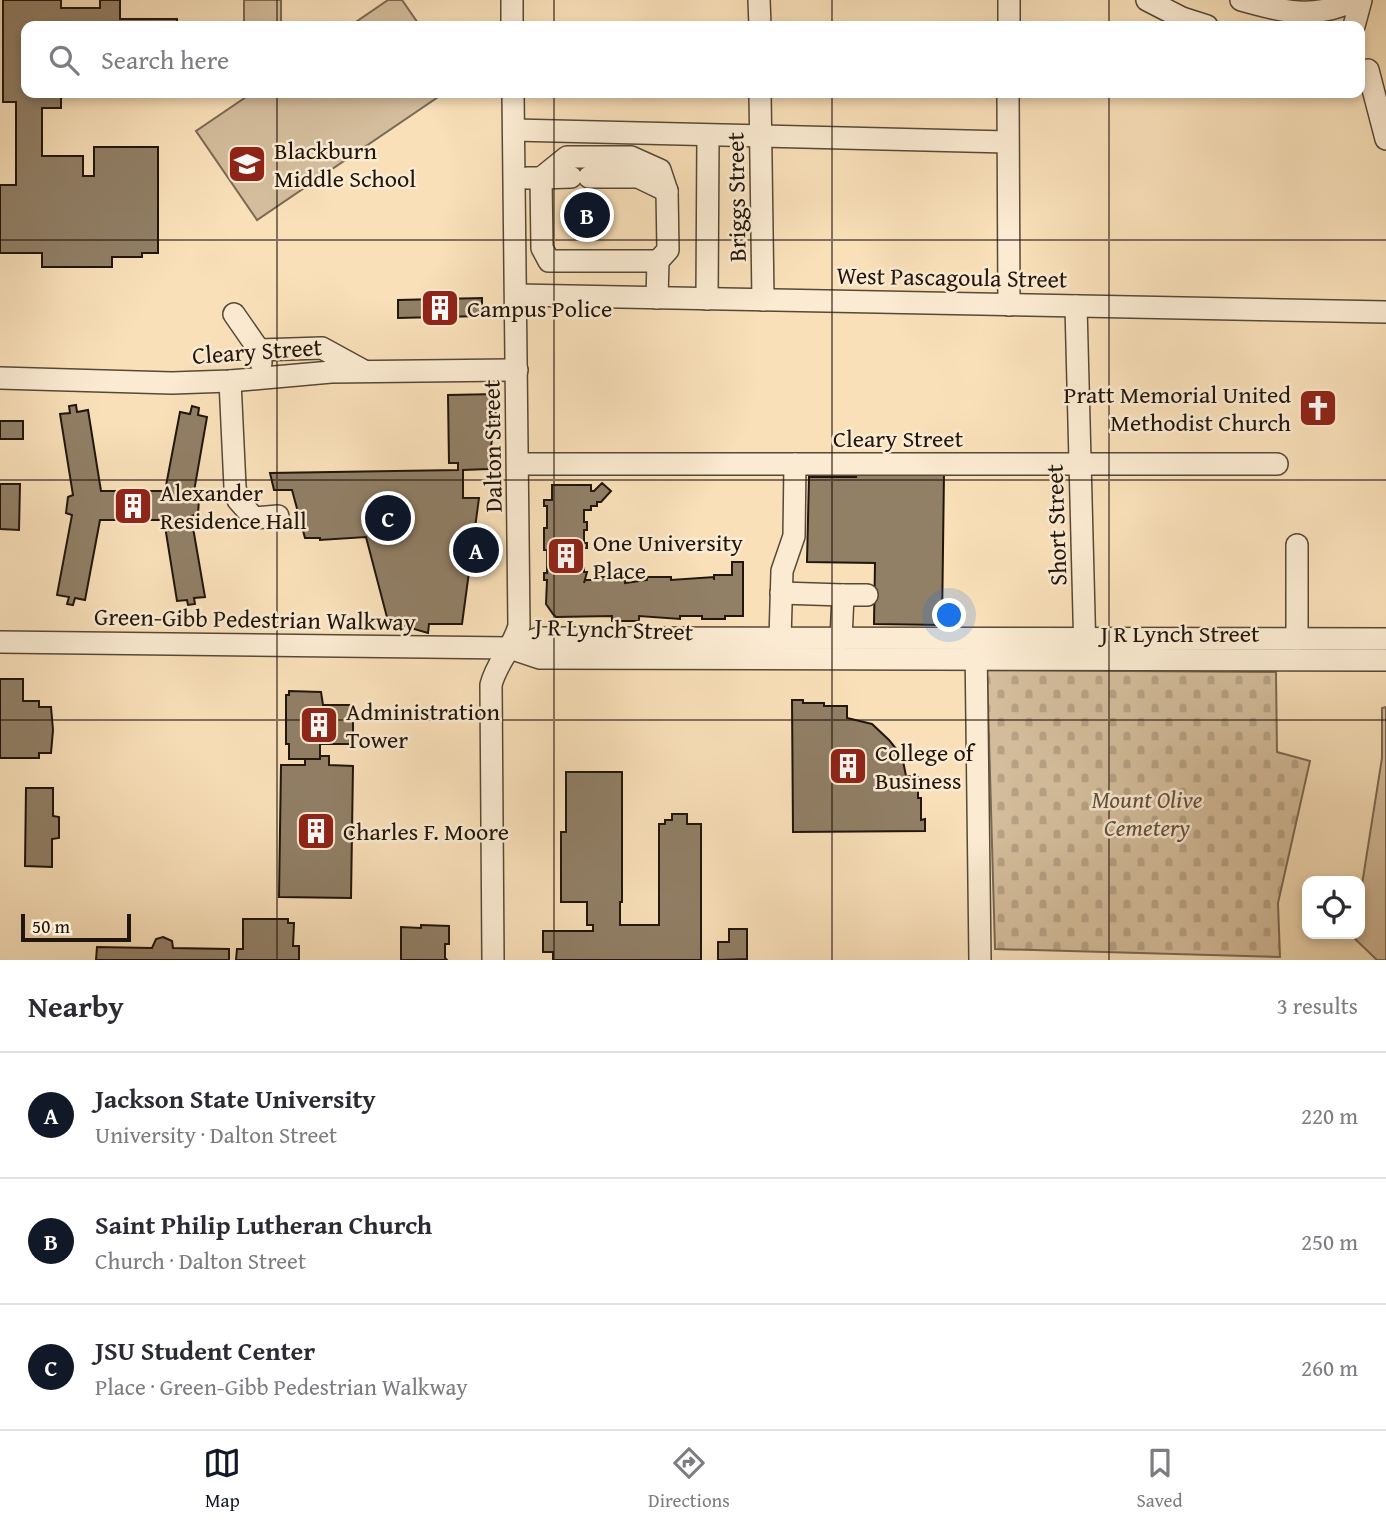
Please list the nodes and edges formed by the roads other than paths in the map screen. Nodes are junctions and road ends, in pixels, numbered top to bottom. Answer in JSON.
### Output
{"nodes":[{"id":1,"x":512,"y":0,"type":"edge"},
{"id":2,"x":759,"y":0,"type":"edge"},
{"id":3,"x":1009,"y":0,"type":"edge"},
{"id":4,"x":1147,"y":0,"type":"edge"},
{"id":5,"x":1241,"y":0,"type":"edge"},
{"id":6,"x":1355,"y":0,"type":"edge"},
{"id":7,"x":1361,"y":0,"type":"edge"},
{"id":8,"x":512,"y":21,"type":"edge"},
{"id":9,"x":760,"y":21,"type":"edge"},
{"id":10,"x":1009,"y":21,"type":"edge"},
{"id":11,"x":1191,"y":21,"type":"edge"},
{"id":12,"x":1355,"y":21,"type":"edge"},
{"id":13,"x":1367,"y":67,"type":"edge"},
{"id":14,"x":513,"y":98,"type":"edge"},
{"id":15,"x":760,"y":98,"type":"edge"},
{"id":16,"x":1008,"y":98,"type":"edge"},
{"id":17,"x":514,"y":130,"type":"junction"},
{"id":18,"x":708,"y":136,"type":"junction"},
{"id":19,"x":761,"y":137,"type":"junction"},
{"id":20,"x":1386,"y":139,"type":"edge"},
{"id":21,"x":1007,"y":142,"type":"junction"},
{"id":22,"x":514,"y":178,"type":"junction"},
{"id":23,"x":541,"y":178,"type":"junction"},
{"id":24,"x":667,"y":191,"type":"junction"},
{"id":25,"x":516,"y":248,"type":"junction"},
{"id":26,"x":542,"y":248,"type":"junction"},
{"id":27,"x":658,"y":261,"type":"junction"},
{"id":28,"x":517,"y":295,"type":"junction"},
{"id":29,"x":657,"y":298,"type":"junction"},
{"id":30,"x":707,"y":299,"type":"junction"},
{"id":31,"x":763,"y":300,"type":"junction"},
{"id":32,"x":1009,"y":305,"type":"junction"},
{"id":33,"x":1076,"y":306,"type":"junction"},
{"id":34,"x":1386,"y":312,"type":"edge"},
{"id":35,"x":234,"y":314,"type":"dead end"},
{"id":36,"x":259,"y":350,"type":"junction"},
{"id":37,"x":517,"y":370,"type":"junction"},
{"id":38,"x":365,"y":372,"type":"junction"},
{"id":39,"x":264,"y":377,"type":"junction"},
{"id":40,"x":0,"y":378,"type":"edge"},
{"id":41,"x":230,"y":381,"type":"junction"},
{"id":42,"x":519,"y":464,"type":"junction"},
{"id":43,"x":795,"y":464,"type":"junction"},
{"id":44,"x":1080,"y":464,"type":"junction"},
{"id":45,"x":1277,"y":464,"type":"dead end"},
{"id":46,"x":278,"y":516,"type":"dead end"},
{"id":47,"x":1297,"y":545,"type":"dead end"},
{"id":48,"x":781,"y":593,"type":"junction"},
{"id":49,"x":843,"y":595,"type":"junction"},
{"id":50,"x":867,"y":595,"type":"dead end"},
{"id":51,"x":780,"y":639,"type":"junction"},
{"id":52,"x":841,"y":639,"type":"junction"},
{"id":53,"x":1297,"y":639,"type":"junction"},
{"id":54,"x":1386,"y":639,"type":"edge"},
{"id":55,"x":0,"y":642,"type":"edge"},
{"id":56,"x":510,"y":648,"type":"junction"},
{"id":57,"x":976,"y":649,"type":"junction"},
{"id":58,"x":1085,"y":649,"type":"junction"},
{"id":59,"x":1386,"y":660,"type":"edge"},
{"id":60,"x":493,"y":960,"type":"edge"},
{"id":61,"x":980,"y":960,"type":"edge"}],
"edges":[{"from":1,"to":8,"type":"street"},
{"from":2,"to":9,"type":"street"},
{"from":3,"to":10,"type":"street"},
{"from":4,"to":11,"type":"street"},
{"from":5,"to":6,"type":"street"},
{"from":7,"to":12,"type":"street"},
{"from":13,"to":20,"type":"street"},
{"from":14,"to":17,"type":"street","name":"Dalton Street"},
{"from":15,"to":19,"type":"street","name":"Briggs Street"},
{"from":16,"to":21,"type":"street"},
{"from":17,"to":18,"type":"street"},
{"from":17,"to":22,"type":"street","name":"Dalton Street"},
{"from":18,"to":19,"type":"street"},
{"from":18,"to":30,"type":"street"},
{"from":19,"to":21,"type":"street"},
{"from":19,"to":31,"type":"street","name":"Briggs Street"},
{"from":21,"to":32,"type":"street"},
{"from":22,"to":23,"type":"street"},
{"from":22,"to":25,"type":"street","name":"Dalton Street"},
{"from":23,"to":24,"type":"street"},
{"from":23,"to":24,"type":"street"},
{"from":23,"to":26,"type":"street"},
{"from":24,"to":27,"type":"street"},
{"from":25,"to":26,"type":"street"},
{"from":25,"to":28,"type":"street","name":"Dalton Street"},
{"from":26,"to":27,"type":"street"},
{"from":27,"to":29,"type":"street"},
{"from":28,"to":29,"type":"street","name":"West Pascagoula Street"},
{"from":28,"to":37,"type":"street","name":"Dalton Street"},
{"from":29,"to":30,"type":"street","name":"West Pascagoula Street"},
{"from":30,"to":31,"type":"street","name":"West Pascagoula Street"},
{"from":31,"to":32,"type":"street","name":"West Pascagoula Street"},
{"from":32,"to":33,"type":"street","name":"West Pascagoula Street"},
{"from":33,"to":34,"type":"street","name":"West Pascagoula Street"},
{"from":33,"to":44,"type":"street","name":"Short Street"},
{"from":35,"to":36,"type":"street"},
{"from":36,"to":38,"type":"street"},
{"from":36,"to":39,"type":"street"},
{"from":37,"to":38,"type":"street","name":"Cleary Street"},
{"from":37,"to":42,"type":"street","name":"Dalton Street"},
{"from":38,"to":39,"type":"street","name":"Cleary Street"},
{"from":39,"to":41,"type":"street","name":"Cleary Street"},
{"from":40,"to":41,"type":"street","name":"Cleary Street"},
{"from":41,"to":46,"type":"street"},
{"from":42,"to":43,"type":"street","name":"Cleary Street"},
{"from":42,"to":56,"type":"street","name":"Dalton Street"},
{"from":43,"to":44,"type":"street","name":"Cleary Street"},
{"from":43,"to":48,"type":"street"},
{"from":44,"to":45,"type":"street","name":"Cleary Street"},
{"from":44,"to":58,"type":"street","name":"Short Street"},
{"from":47,"to":53,"type":"street"},
{"from":48,"to":49,"type":"street"},
{"from":48,"to":51,"type":"street"},
{"from":49,"to":50,"type":"street"},
{"from":49,"to":52,"type":"street"},
{"from":51,"to":52,"type":"street","name":"J R Lynch Street"},
{"from":51,"to":56,"type":"street","name":"J R Lynch Street"},
{"from":52,"to":57,"type":"street","name":"J R Lynch Street"},
{"from":53,"to":54,"type":"street","name":"J R Lynch Street"},
{"from":53,"to":58,"type":"street","name":"J R Lynch Street"},
{"from":55,"to":56,"type":"street","name":"Green-Gibb Pedestrian Walkway"},
{"from":56,"to":57,"type":"street","name":"J R Lynch Street"},
{"from":56,"to":60,"type":"street","name":"Dalton Street"},
{"from":57,"to":58,"type":"street","name":"J R Lynch Street"},
{"from":57,"to":61,"type":"street"},
{"from":58,"to":59,"type":"street","name":"J R Lynch Street"}]}
